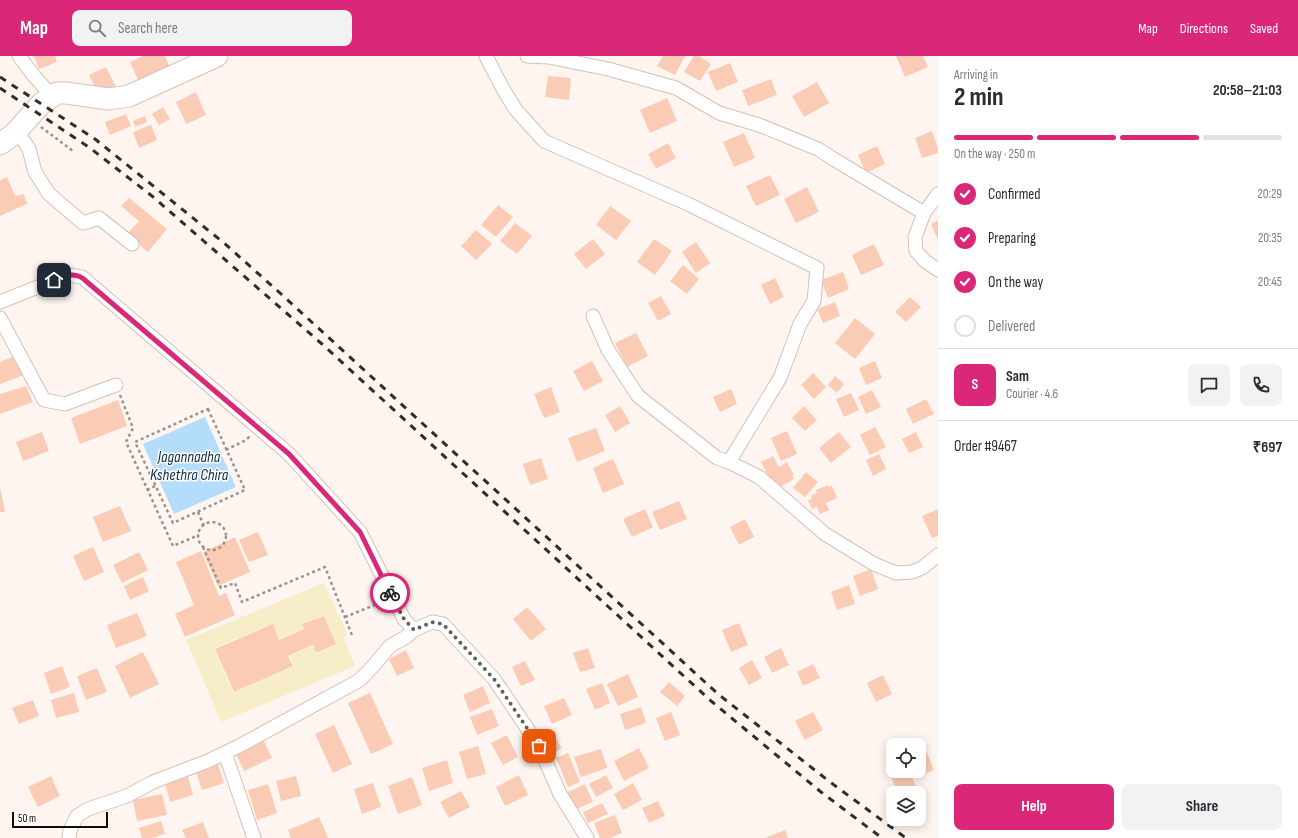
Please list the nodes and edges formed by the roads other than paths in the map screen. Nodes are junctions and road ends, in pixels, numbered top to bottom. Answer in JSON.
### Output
{"nodes":[{"id":1,"x":19,"y":56,"type":"edge"},
{"id":2,"x":216,"y":56,"type":"edge"},
{"id":3,"x":486,"y":56,"type":"edge"},
{"id":4,"x":527,"y":56,"type":"edge"},
{"id":5,"x":52,"y":96,"type":"junction"},
{"id":6,"x":22,"y":124,"type":"junction"},
{"id":7,"x":0,"y":144,"type":"edge"},
{"id":8,"x":938,"y":194,"type":"edge"},
{"id":9,"x":924,"y":214,"type":"junction"},
{"id":10,"x":132,"y":244,"type":"dead end"},
{"id":11,"x":938,"y":270,"type":"edge"},
{"id":12,"x":0,"y":302,"type":"edge"},
{"id":13,"x":593,"y":316,"type":"dead end"},
{"id":14,"x":0,"y":318,"type":"edge"},
{"id":15,"x":116,"y":385,"type":"road end"},
{"id":16,"x":729,"y":462,"type":"junction"},
{"id":17,"x":938,"y":555,"type":"edge"},
{"id":18,"x":414,"y":630,"type":"junction"},
{"id":19,"x":225,"y":753,"type":"junction"},
{"id":20,"x":69,"y":838,"type":"edge"},
{"id":21,"x":254,"y":838,"type":"edge"},
{"id":22,"x":587,"y":838,"type":"edge"}],
"edges":[{"from":1,"to":5,"type":"street"},
{"from":2,"to":5,"type":"main road"},
{"from":3,"to":16,"type":"street"},
{"from":4,"to":9,"type":"street"},
{"from":5,"to":6,"type":"main road"},
{"from":6,"to":7,"type":"main road"},
{"from":6,"to":10,"type":"street"},
{"from":8,"to":9,"type":"street"},
{"from":9,"to":11,"type":"street"},
{"from":12,"to":18,"type":"street"},
{"from":13,"to":16,"type":"street"},
{"from":14,"to":15,"type":"street"},
{"from":16,"to":17,"type":"street"},
{"from":18,"to":19,"type":"street"},
{"from":18,"to":22,"type":"street"},
{"from":19,"to":20,"type":"street"},
{"from":19,"to":21,"type":"street"}]}
